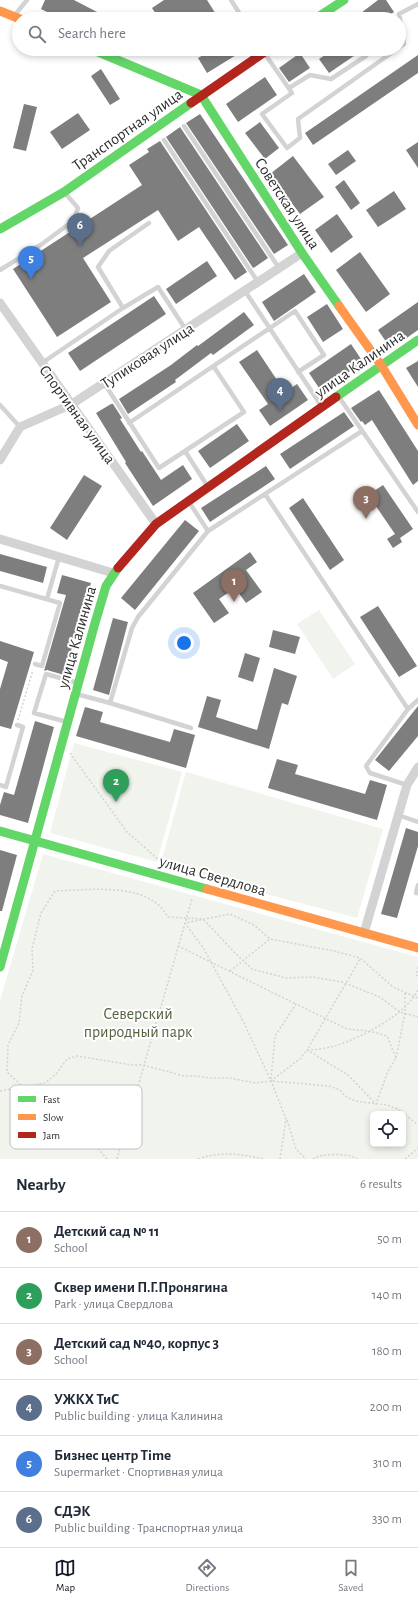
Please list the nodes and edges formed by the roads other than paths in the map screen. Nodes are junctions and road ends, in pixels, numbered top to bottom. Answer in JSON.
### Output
{"nodes":[{"id":1,"x":27,"y":0,"type":"edge"},
{"id":2,"x":231,"y":0,"type":"edge"},
{"id":3,"x":344,"y":0,"type":"edge"},
{"id":4,"x":418,"y":4,"type":"edge"},
{"id":5,"x":0,"y":11,"type":"edge"},
{"id":6,"x":20,"y":12,"type":"edge"},
{"id":7,"x":239,"y":12,"type":"edge"},
{"id":8,"x":326,"y":12,"type":"edge"},
{"id":9,"x":403,"y":12,"type":"edge"},
{"id":10,"x":12,"y":16,"type":"edge"},
{"id":11,"x":108,"y":56,"type":"edge"},
{"id":12,"x":256,"y":56,"type":"edge"},
{"id":13,"x":269,"y":56,"type":"edge"},
{"id":14,"x":366,"y":56,"type":"edge"},
{"id":15,"x":387,"y":56,"type":"edge"},
{"id":16,"x":289,"y":88,"type":"junction"},
{"id":17,"x":200,"y":95,"type":"junction"},
{"id":18,"x":184,"y":126,"type":"dead end"},
{"id":19,"x":164,"y":140,"type":"dead end"},
{"id":20,"x":64,"y":192,"type":"junction"},
{"id":21,"x":149,"y":223,"type":"dead end"},
{"id":22,"x":0,"y":229,"type":"edge"},
{"id":23,"x":302,"y":253,"type":"junction"},
{"id":24,"x":279,"y":268,"type":"junction"},
{"id":25,"x":0,"y":270,"type":"edge"},
{"id":26,"x":258,"y":282,"type":"junction"},
{"id":27,"x":245,"y":291,"type":"junction"},
{"id":28,"x":0,"y":303,"type":"edge"},
{"id":29,"x":123,"y":308,"type":"junction"},
{"id":30,"x":270,"y":329,"type":"junction"},
{"id":31,"x":186,"y":330,"type":"junction"},
{"id":32,"x":418,"y":340,"type":"edge"},
{"id":33,"x":42,"y":363,"type":"junction"},
{"id":34,"x":381,"y":365,"type":"junction"},
{"id":35,"x":214,"y":367,"type":"junction"},
{"id":36,"x":298,"y":372,"type":"junction"},
{"id":37,"x":104,"y":383,"type":"junction"},
{"id":38,"x":338,"y":396,"type":"junction"},
{"id":39,"x":72,"y":404,"type":"junction"},
{"id":40,"x":0,"y":405,"type":"edge"},
{"id":41,"x":322,"y":407,"type":"junction"},
{"id":42,"x":129,"y":423,"type":"junction"},
{"id":43,"x":418,"y":425,"type":"edge"},
{"id":44,"x":20,"y":427,"type":"junction"},
{"id":45,"x":362,"y":431,"type":"junction"},
{"id":46,"x":185,"y":451,"type":"junction"},
{"id":47,"x":0,"y":460,"type":"edge"},
{"id":48,"x":208,"y":487,"type":"junction"},
{"id":49,"x":265,"y":494,"type":"junction"},
{"id":50,"x":188,"y":501,"type":"junction"},
{"id":51,"x":418,"y":512,"type":"edge"},
{"id":52,"x":156,"y":524,"type":"junction"},
{"id":53,"x":208,"y":531,"type":"junction"},
{"id":54,"x":0,"y":539,"type":"edge"},
{"id":55,"x":59,"y":557,"type":"junction"},
{"id":56,"x":114,"y":573,"type":"junction"},
{"id":57,"x":0,"y":586,"type":"edge"},
{"id":58,"x":47,"y":599,"type":"junction"},
{"id":59,"x":35,"y":664,"type":"road end"},
{"id":60,"x":78,"y":683,"type":"junction"},
{"id":61,"x":75,"y":693,"type":"junction"},
{"id":62,"x":418,"y":700,"type":"edge"},
{"id":63,"x":110,"y":703,"type":"junction"},
{"id":64,"x":408,"y":709,"type":"junction"},
{"id":65,"x":66,"y":722,"type":"junction"},
{"id":66,"x":17,"y":725,"type":"road end"},
{"id":67,"x":191,"y":728,"type":"dead end"},
{"id":68,"x":418,"y":767,"type":"edge"},
{"id":69,"x":0,"y":785,"type":"edge"},
{"id":70,"x":407,"y":785,"type":"junction"},
{"id":71,"x":398,"y":814,"type":"junction"},
{"id":72,"x":418,"y":822,"type":"edge"},
{"id":73,"x":0,"y":831,"type":"edge"},
{"id":74,"x":34,"y":841,"type":"junction"},
{"id":75,"x":418,"y":885,"type":"edge"},
{"id":76,"x":418,"y":893,"type":"edge"},
{"id":77,"x":364,"y":933,"type":"junction"},
{"id":78,"x":418,"y":948,"type":"edge"},
{"id":79,"x":0,"y":967,"type":"edge"}],
"edges":[{"from":1,"to":6,"type":"lane"},
{"from":2,"to":7,"type":"lane"},
{"from":3,"to":8,"type":"street"},
{"from":4,"to":9,"type":"lane"},
{"from":5,"to":10,"type":"street"},
{"from":11,"to":17,"type":"street"},
{"from":12,"to":17,"type":"street","name":"Транспортная улица"},
{"from":13,"to":16,"type":"lane"},
{"from":14,"to":16,"type":"lane"},
{"from":15,"to":16,"type":"lane"},
{"from":17,"to":20,"type":"street","name":"Транспортная улица"},
{"from":17,"to":23,"type":"street","name":"Советская улица"},
{"from":18,"to":24,"type":"lane"},
{"from":19,"to":26,"type":"lane"},
{"from":20,"to":22,"type":"street","name":"Транспортная улица"},
{"from":20,"to":25,"type":"lane"},
{"from":21,"to":29,"type":"lane"},
{"from":23,"to":24,"type":"street","name":"Тупиковая улица"},
{"from":23,"to":34,"type":"street","name":"Советская улица"},
{"from":24,"to":26,"type":"street","name":"Тупиковая улица"},
{"from":26,"to":27,"type":"street","name":"Тупиковая улица"},
{"from":27,"to":30,"type":"lane"},
{"from":27,"to":31,"type":"street","name":"Тупиковая улица"},
{"from":28,"to":33,"type":"street","name":"Спортивная улица"},
{"from":29,"to":31,"type":"lane"},
{"from":29,"to":33,"type":"lane"},
{"from":30,"to":35,"type":"lane"},
{"from":30,"to":36,"type":"lane"},
{"from":30,"to":36,"type":"lane"},
{"from":31,"to":37,"type":"street","name":"Тупиковая улица"},
{"from":32,"to":34,"type":"street","name":"улица Калинина"},
{"from":33,"to":39,"type":"street","name":"Спортивная улица"},
{"from":34,"to":38,"type":"street","name":"улица Калинина"},
{"from":34,"to":43,"type":"street","name":"Советская улица"},
{"from":35,"to":42,"type":"lane"},
{"from":35,"to":46,"type":"lane"},
{"from":36,"to":41,"type":"lane"},
{"from":37,"to":39,"type":"street","name":"Тупиковая улица"},
{"from":37,"to":42,"type":"lane"},
{"from":38,"to":41,"type":"street","name":"улица Калинина"},
{"from":38,"to":45,"type":"lane"},
{"from":39,"to":44,"type":"street","name":"Тупиковая улица"},
{"from":39,"to":52,"type":"street","name":"Спортивная улица"},
{"from":40,"to":44,"type":"lane"},
{"from":41,"to":48,"type":"street","name":"улица Калинина"},
{"from":42,"to":46,"type":"lane"},
{"from":44,"to":47,"type":"street"},
{"from":45,"to":49,"type":"lane"},
{"from":45,"to":51,"type":"lane"},
{"from":46,"to":48,"type":"lane"},
{"from":48,"to":50,"type":"street","name":"улица Калинина"},
{"from":49,"to":53,"type":"lane"},
{"from":49,"to":64,"type":"lane"},
{"from":50,"to":52,"type":"street","name":"улица Калинина"},
{"from":50,"to":53,"type":"lane"},
{"from":52,"to":56,"type":"street","name":"улица Калинина"},
{"from":53,"to":63,"type":"lane"},
{"from":54,"to":55,"type":"street"},
{"from":55,"to":56,"type":"street"},
{"from":55,"to":58,"type":"lane"},
{"from":56,"to":60,"type":"street","name":"улица Калинина"},
{"from":57,"to":58,"type":"lane"},
{"from":58,"to":59,"type":"lane"},
{"from":60,"to":61,"type":"street","name":"улица Калинина"},
{"from":60,"to":65,"type":"lane"},
{"from":61,"to":63,"type":"lane"},
{"from":61,"to":65,"type":"street","name":"улица Калинина"},
{"from":62,"to":64,"type":"lane"},
{"from":63,"to":67,"type":"lane"},
{"from":64,"to":70,"type":"lane"},
{"from":65,"to":74,"type":"street","name":"улица Калинина"},
{"from":66,"to":69,"type":"lane"},
{"from":68,"to":70,"type":"street"},
{"from":70,"to":71,"type":"street"},
{"from":71,"to":72,"type":"lane"},
{"from":71,"to":77,"type":"street"},
{"from":73,"to":74,"type":"street","name":"улица Свердлова"},
{"from":74,"to":77,"type":"street","name":"улица Свердлова"},
{"from":74,"to":79,"type":"street","name":"улица Калинина"},
{"from":75,"to":76,"type":"lane"},
{"from":77,"to":78,"type":"street","name":"улица Свердлова"}]}
